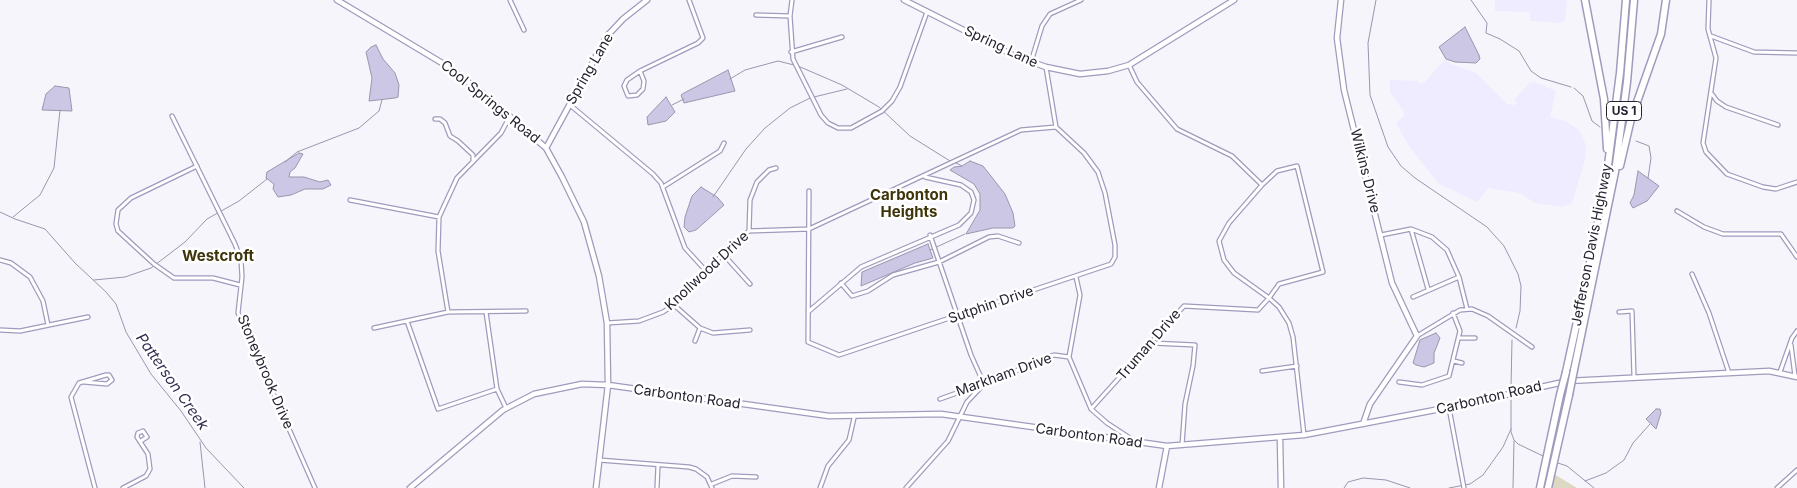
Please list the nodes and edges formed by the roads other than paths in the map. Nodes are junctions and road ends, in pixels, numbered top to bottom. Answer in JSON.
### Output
{"nodes":[{"id":1,"x":337,"y":0,"type":"edge"},
{"id":2,"x":510,"y":0,"type":"edge"},
{"id":3,"x":646,"y":0,"type":"edge"},
{"id":4,"x":689,"y":0,"type":"edge"},
{"id":5,"x":792,"y":0,"type":"edge"},
{"id":6,"x":904,"y":0,"type":"edge"},
{"id":7,"x":1081,"y":0,"type":"edge"},
{"id":8,"x":1234,"y":0,"type":"edge"},
{"id":9,"x":1341,"y":0,"type":"edge"},
{"id":10,"x":1585,"y":0,"type":"edge"},
{"id":11,"x":1626,"y":0,"type":"edge"},
{"id":12,"x":1634,"y":0,"type":"edge"},
{"id":13,"x":1666,"y":0,"type":"edge"},
{"id":14,"x":1709,"y":0,"type":"edge"},
{"id":15,"x":927,"y":11,"type":"junction"},
{"id":16,"x":756,"y":15,"type":"dead end"},
{"id":17,"x":790,"y":16,"type":"junction"},
{"id":18,"x":524,"y":30,"type":"dead end"},
{"id":19,"x":1710,"y":35,"type":"junction"},
{"id":20,"x":842,"y":37,"type":"dead end"},
{"id":21,"x":791,"y":52,"type":"junction"},
{"id":22,"x":1797,"y":53,"type":"edge"},
{"id":23,"x":1031,"y":62,"type":"junction"},
{"id":24,"x":1128,"y":65,"type":"junction"},
{"id":25,"x":1046,"y":67,"type":"junction"},
{"id":26,"x":640,"y":71,"type":"junction"},
{"id":27,"x":1711,"y":93,"type":"junction"},
{"id":28,"x":570,"y":104,"type":"junction"},
{"id":29,"x":172,"y":116,"type":"dead end"},
{"id":30,"x":510,"y":116,"type":"junction"},
{"id":31,"x":435,"y":120,"type":"dead end"},
{"id":32,"x":1778,"y":125,"type":"dead end"},
{"id":33,"x":1056,"y":127,"type":"junction"},
{"id":34,"x":724,"y":143,"type":"dead end"},
{"id":35,"x":546,"y":148,"type":"junction"},
{"id":36,"x":473,"y":161,"type":"junction"},
{"id":37,"x":1608,"y":165,"type":"junction"},
{"id":38,"x":197,"y":166,"type":"junction"},
{"id":39,"x":776,"y":168,"type":"dead end"},
{"id":40,"x":924,"y":176,"type":"junction"},
{"id":41,"x":1797,"y":182,"type":"edge"},
{"id":42,"x":1262,"y":185,"type":"junction"},
{"id":43,"x":663,"y":187,"type":"junction"},
{"id":44,"x":809,"y":191,"type":"dead end"},
{"id":45,"x":350,"y":200,"type":"dead end"},
{"id":46,"x":1677,"y":211,"type":"dead end"},
{"id":47,"x":439,"y":217,"type":"junction"},
{"id":48,"x":1607,"y":220,"type":"junction"},
{"id":49,"x":809,"y":229,"type":"junction"},
{"id":50,"x":1411,"y":229,"type":"junction"},
{"id":51,"x":749,"y":230,"type":"junction"},
{"id":52,"x":1381,"y":235,"type":"junction"},
{"id":53,"x":930,"y":236,"type":"junction"},
{"id":54,"x":1019,"y":243,"type":"dead end"},
{"id":55,"x":723,"y":254,"type":"junction"},
{"id":56,"x":1797,"y":257,"type":"edge"},
{"id":57,"x":0,"y":260,"type":"edge"},
{"id":58,"x":939,"y":262,"type":"junction"},
{"id":59,"x":706,"y":271,"type":"junction"},
{"id":60,"x":1692,"y":274,"type":"dead end"},
{"id":61,"x":1076,"y":277,"type":"junction"},
{"id":62,"x":1459,"y":277,"type":"junction"},
{"id":63,"x":841,"y":283,"type":"junction"},
{"id":64,"x":240,"y":284,"type":"junction"},
{"id":65,"x":750,"y":284,"type":"dead end"},
{"id":66,"x":1428,"y":289,"type":"junction"},
{"id":67,"x":1413,"y":297,"type":"dead end"},
{"id":68,"x":1269,"y":298,"type":"junction"},
{"id":69,"x":674,"y":305,"type":"junction"},
{"id":70,"x":1467,"y":309,"type":"junction"},
{"id":71,"x":526,"y":311,"type":"dead end"},
{"id":72,"x":448,"y":312,"type":"junction"},
{"id":73,"x":486,"y":312,"type":"junction"},
{"id":74,"x":808,"y":312,"type":"junction"},
{"id":75,"x":1619,"y":312,"type":"dead end"},
{"id":76,"x":1453,"y":313,"type":"junction"},
{"id":77,"x":958,"y":316,"type":"junction"},
{"id":78,"x":88,"y":317,"type":"dead end"},
{"id":79,"x":407,"y":321,"type":"junction"},
{"id":80,"x":607,"y":324,"type":"junction"},
{"id":81,"x":48,"y":325,"type":"junction"},
{"id":82,"x":374,"y":328,"type":"dead end"},
{"id":83,"x":700,"y":328,"type":"junction"},
{"id":84,"x":0,"y":330,"type":"edge"},
{"id":85,"x":750,"y":330,"type":"dead end"},
{"id":86,"x":1797,"y":330,"type":"edge"},
{"id":87,"x":1417,"y":336,"type":"junction"},
{"id":88,"x":1458,"y":338,"type":"junction"},
{"id":89,"x":1476,"y":338,"type":"dead end"},
{"id":90,"x":695,"y":341,"type":"dead end"},
{"id":91,"x":1151,"y":343,"type":"junction"},
{"id":92,"x":1791,"y":343,"type":"junction"},
{"id":93,"x":1532,"y":347,"type":"dead end"},
{"id":94,"x":1069,"y":357,"type":"junction"},
{"id":95,"x":1454,"y":361,"type":"junction"},
{"id":96,"x":1462,"y":363,"type":"dead end"},
{"id":97,"x":1297,"y":366,"type":"junction"},
{"id":98,"x":1262,"y":371,"type":"dead end"},
{"id":99,"x":1780,"y":372,"type":"junction"},
{"id":100,"x":1729,"y":373,"type":"junction"},
{"id":101,"x":1634,"y":377,"type":"junction"},
{"id":102,"x":1796,"y":377,"type":"edge"},
{"id":103,"x":84,"y":382,"type":"junction"},
{"id":104,"x":1399,"y":382,"type":"dead end"},
{"id":105,"x":984,"y":384,"type":"junction"},
{"id":106,"x":608,"y":385,"type":"junction"},
{"id":107,"x":498,"y":389,"type":"junction"},
{"id":108,"x":940,"y":399,"type":"dead end"},
{"id":109,"x":506,"y":408,"type":"junction"},
{"id":110,"x":1449,"y":408,"type":"junction"},
{"id":111,"x":1091,"y":409,"type":"junction"},
{"id":112,"x":960,"y":416,"type":"junction"},
{"id":113,"x":854,"y":418,"type":"junction"},
{"id":114,"x":1363,"y":424,"type":"junction"},
{"id":115,"x":1304,"y":435,"type":"junction"},
{"id":116,"x":1280,"y":439,"type":"junction"},
{"id":117,"x":141,"y":441,"type":"dead end"},
{"id":118,"x":1143,"y":444,"type":"junction"},
{"id":119,"x":1182,"y":445,"type":"junction"},
{"id":120,"x":1167,"y":446,"type":"junction"},
{"id":121,"x":599,"y":460,"type":"junction"},
{"id":122,"x":658,"y":465,"type":"junction"},
{"id":123,"x":1797,"y":470,"type":"edge"},
{"id":124,"x":756,"y":477,"type":"dead end"},
{"id":125,"x":712,"y":486,"type":"edge"},
{"id":126,"x":95,"y":488,"type":"edge"},
{"id":127,"x":124,"y":488,"type":"edge"},
{"id":128,"x":314,"y":488,"type":"edge"},
{"id":129,"x":410,"y":488,"type":"edge"},
{"id":130,"x":596,"y":488,"type":"edge"},
{"id":131,"x":657,"y":488,"type":"edge"},
{"id":132,"x":820,"y":488,"type":"edge"},
{"id":133,"x":906,"y":488,"type":"edge"},
{"id":134,"x":1159,"y":488,"type":"edge"},
{"id":135,"x":1281,"y":488,"type":"edge"},
{"id":136,"x":1464,"y":488,"type":"edge"},
{"id":137,"x":1540,"y":488,"type":"edge"},
{"id":138,"x":1548,"y":488,"type":"edge"},
{"id":139,"x":1777,"y":488,"type":"edge"}],
"edges":[{"from":1,"to":30,"type":"street","name":"Cool Springs Road"},
{"from":2,"to":18,"type":"street"},
{"from":3,"to":28,"type":"street","name":"Spring Lane"},
{"from":4,"to":26,"type":"street"},
{"from":5,"to":17,"type":"street"},
{"from":6,"to":15,"type":"street","name":"Spring Lane"},
{"from":7,"to":23,"type":"street"},
{"from":8,"to":24,"type":"street","name":"Spring Lane"},
{"from":9,"to":52,"type":"street","name":"Wilkins Drive"},
{"from":10,"to":37,"type":"highway"},
{"from":11,"to":37,"type":"highway","name":"Jefferson Davis Highway","number":"US 1"},
{"from":12,"to":48,"type":"highway","name":"Jefferson Davis Highway","number":"US 1"},
{"from":13,"to":48,"type":"highway"},
{"from":14,"to":19,"type":"street"},
{"from":15,"to":21,"type":"street"},
{"from":15,"to":23,"type":"street","name":"Spring Lane"},
{"from":16,"to":17,"type":"street"},
{"from":17,"to":21,"type":"street"},
{"from":19,"to":22,"type":"street"},
{"from":19,"to":27,"type":"street"},
{"from":20,"to":21,"type":"street"},
{"from":23,"to":25,"type":"street","name":"Spring Lane"},
{"from":24,"to":25,"type":"street","name":"Spring Lane"},
{"from":24,"to":42,"type":"street"},
{"from":25,"to":33,"type":"street"},
{"from":26,"to":26,"type":"street"},
{"from":27,"to":32,"type":"street"},
{"from":27,"to":41,"type":"street"},
{"from":28,"to":35,"type":"street","name":"Spring Lane"},
{"from":28,"to":43,"type":"street"},
{"from":29,"to":38,"type":"street","name":"Stoneybrook Drive"},
{"from":30,"to":35,"type":"street","name":"Cool Springs Road"},
{"from":30,"to":36,"type":"street"},
{"from":31,"to":36,"type":"street"},
{"from":33,"to":40,"type":"street","name":"Knollwood Drive"},
{"from":33,"to":61,"type":"street","name":"Sutphin Drive"},
{"from":34,"to":43,"type":"street"},
{"from":35,"to":80,"type":"street","name":"Cool Springs Road"},
{"from":36,"to":47,"type":"street"},
{"from":37,"to":137,"type":"highway","name":"Jefferson Davis Highway","number":"US 1","bridge":true},
{"from":38,"to":64,"type":"street","name":"Stoneybrook Drive"},
{"from":38,"to":64,"type":"street"},
{"from":39,"to":51,"type":"street"},
{"from":40,"to":49,"type":"street","name":"Knollwood Drive"},
{"from":40,"to":53,"type":"street"},
{"from":42,"to":68,"type":"street"},
{"from":42,"to":68,"type":"street","name":"Truman Drive"},
{"from":43,"to":59,"type":"street"},
{"from":44,"to":49,"type":"street","name":"Sutphin Drive"},
{"from":45,"to":47,"type":"street"},
{"from":46,"to":56,"type":"street"},
{"from":47,"to":72,"type":"street"},
{"from":48,"to":138,"type":"highway","name":"Jefferson Davis Highway","number":"US 1","bridge":true},
{"from":49,"to":51,"type":"street","name":"Knollwood Drive"},
{"from":49,"to":74,"type":"street","name":"Sutphin Drive"},
{"from":50,"to":52,"type":"street"},
{"from":50,"to":62,"type":"street"},
{"from":50,"to":66,"type":"street"},
{"from":51,"to":55,"type":"street","name":"Knollwood Drive"},
{"from":52,"to":87,"type":"street","name":"Wilkins Drive"},
{"from":53,"to":58,"type":"street"},
{"from":53,"to":63,"type":"street"},
{"from":54,"to":58,"type":"street"},
{"from":55,"to":59,"type":"street","name":"Knollwood Drive"},
{"from":55,"to":65,"type":"street"},
{"from":57,"to":81,"type":"street"},
{"from":58,"to":63,"type":"street"},
{"from":58,"to":77,"type":"street"},
{"from":59,"to":69,"type":"street","name":"Knollwood Drive"},
{"from":60,"to":100,"type":"street"},
{"from":61,"to":77,"type":"street","name":"Sutphin Drive"},
{"from":61,"to":94,"type":"street"},
{"from":62,"to":66,"type":"street"},
{"from":62,"to":70,"type":"street"},
{"from":63,"to":74,"type":"street"},
{"from":64,"to":128,"type":"street","name":"Stoneybrook Drive"},
{"from":66,"to":67,"type":"street"},
{"from":68,"to":91,"type":"street","name":"Truman Drive"},
{"from":68,"to":97,"type":"street"},
{"from":69,"to":80,"type":"street","name":"Knollwood Drive"},
{"from":69,"to":83,"type":"street"},
{"from":70,"to":76,"type":"street"},
{"from":70,"to":93,"type":"street"},
{"from":71,"to":73,"type":"street"},
{"from":72,"to":73,"type":"street"},
{"from":72,"to":79,"type":"street"},
{"from":73,"to":107,"type":"street"},
{"from":74,"to":77,"type":"street","name":"Sutphin Drive"},
{"from":75,"to":101,"type":"street"},
{"from":76,"to":87,"type":"street"},
{"from":76,"to":88,"type":"street"},
{"from":77,"to":105,"type":"street"},
{"from":78,"to":81,"type":"street"},
{"from":79,"to":82,"type":"street"},
{"from":79,"to":107,"type":"street"},
{"from":80,"to":106,"type":"street","name":"Cool Springs Road"},
{"from":81,"to":84,"type":"street"},
{"from":83,"to":85,"type":"street"},
{"from":83,"to":90,"type":"street"},
{"from":86,"to":92,"type":"street"},
{"from":87,"to":114,"type":"street"},
{"from":88,"to":89,"type":"street"},
{"from":88,"to":95,"type":"street"},
{"from":91,"to":111,"type":"street","name":"Truman Drive"},
{"from":91,"to":119,"type":"street"},
{"from":92,"to":99,"type":"street"},
{"from":92,"to":102,"type":"street"},
{"from":94,"to":105,"type":"street","name":"Markham Drive"},
{"from":94,"to":111,"type":"street"},
{"from":95,"to":96,"type":"street"},
{"from":95,"to":104,"type":"street"},
{"from":97,"to":98,"type":"street"},
{"from":97,"to":115,"type":"street"},
{"from":99,"to":100,"type":"street","name":"Carbonton Road"},
{"from":99,"to":102,"type":"street","name":"Carbonton Road"},
{"from":100,"to":101,"type":"street","name":"Carbonton Road"},
{"from":101,"to":110,"type":"street","name":"Carbonton Road"},
{"from":103,"to":103,"type":"street"},
{"from":103,"to":126,"type":"street"},
{"from":105,"to":108,"type":"street","name":"Markham Drive"},
{"from":105,"to":112,"type":"street"},
{"from":106,"to":109,"type":"street","name":"Carbonton Road"},
{"from":106,"to":113,"type":"street","name":"Carbonton Road"},
{"from":106,"to":121,"type":"street","name":"Cool Springs Road"},
{"from":107,"to":109,"type":"street"},
{"from":109,"to":129,"type":"street","name":"Carbonton Road"},
{"from":110,"to":114,"type":"street","name":"Carbonton Road"},
{"from":110,"to":136,"type":"street"},
{"from":111,"to":118,"type":"street"},
{"from":112,"to":113,"type":"street","name":"Carbonton Road"},
{"from":112,"to":118,"type":"street","name":"Carbonton Road"},
{"from":112,"to":133,"type":"street"},
{"from":113,"to":132,"type":"street"},
{"from":114,"to":115,"type":"street","name":"Carbonton Road"},
{"from":115,"to":116,"type":"street","name":"Carbonton Road"},
{"from":116,"to":119,"type":"street","name":"Carbonton Road"},
{"from":116,"to":135,"type":"street"},
{"from":117,"to":127,"type":"street"},
{"from":118,"to":120,"type":"street","name":"Carbonton Road"},
{"from":119,"to":120,"type":"street","name":"Carbonton Road"},
{"from":120,"to":134,"type":"street"},
{"from":121,"to":122,"type":"street"},
{"from":121,"to":130,"type":"street","name":"Cool Springs Road"},
{"from":122,"to":125,"type":"street"},
{"from":122,"to":131,"type":"street"},
{"from":123,"to":139,"type":"street"},
{"from":124,"to":125,"type":"street"}]}
